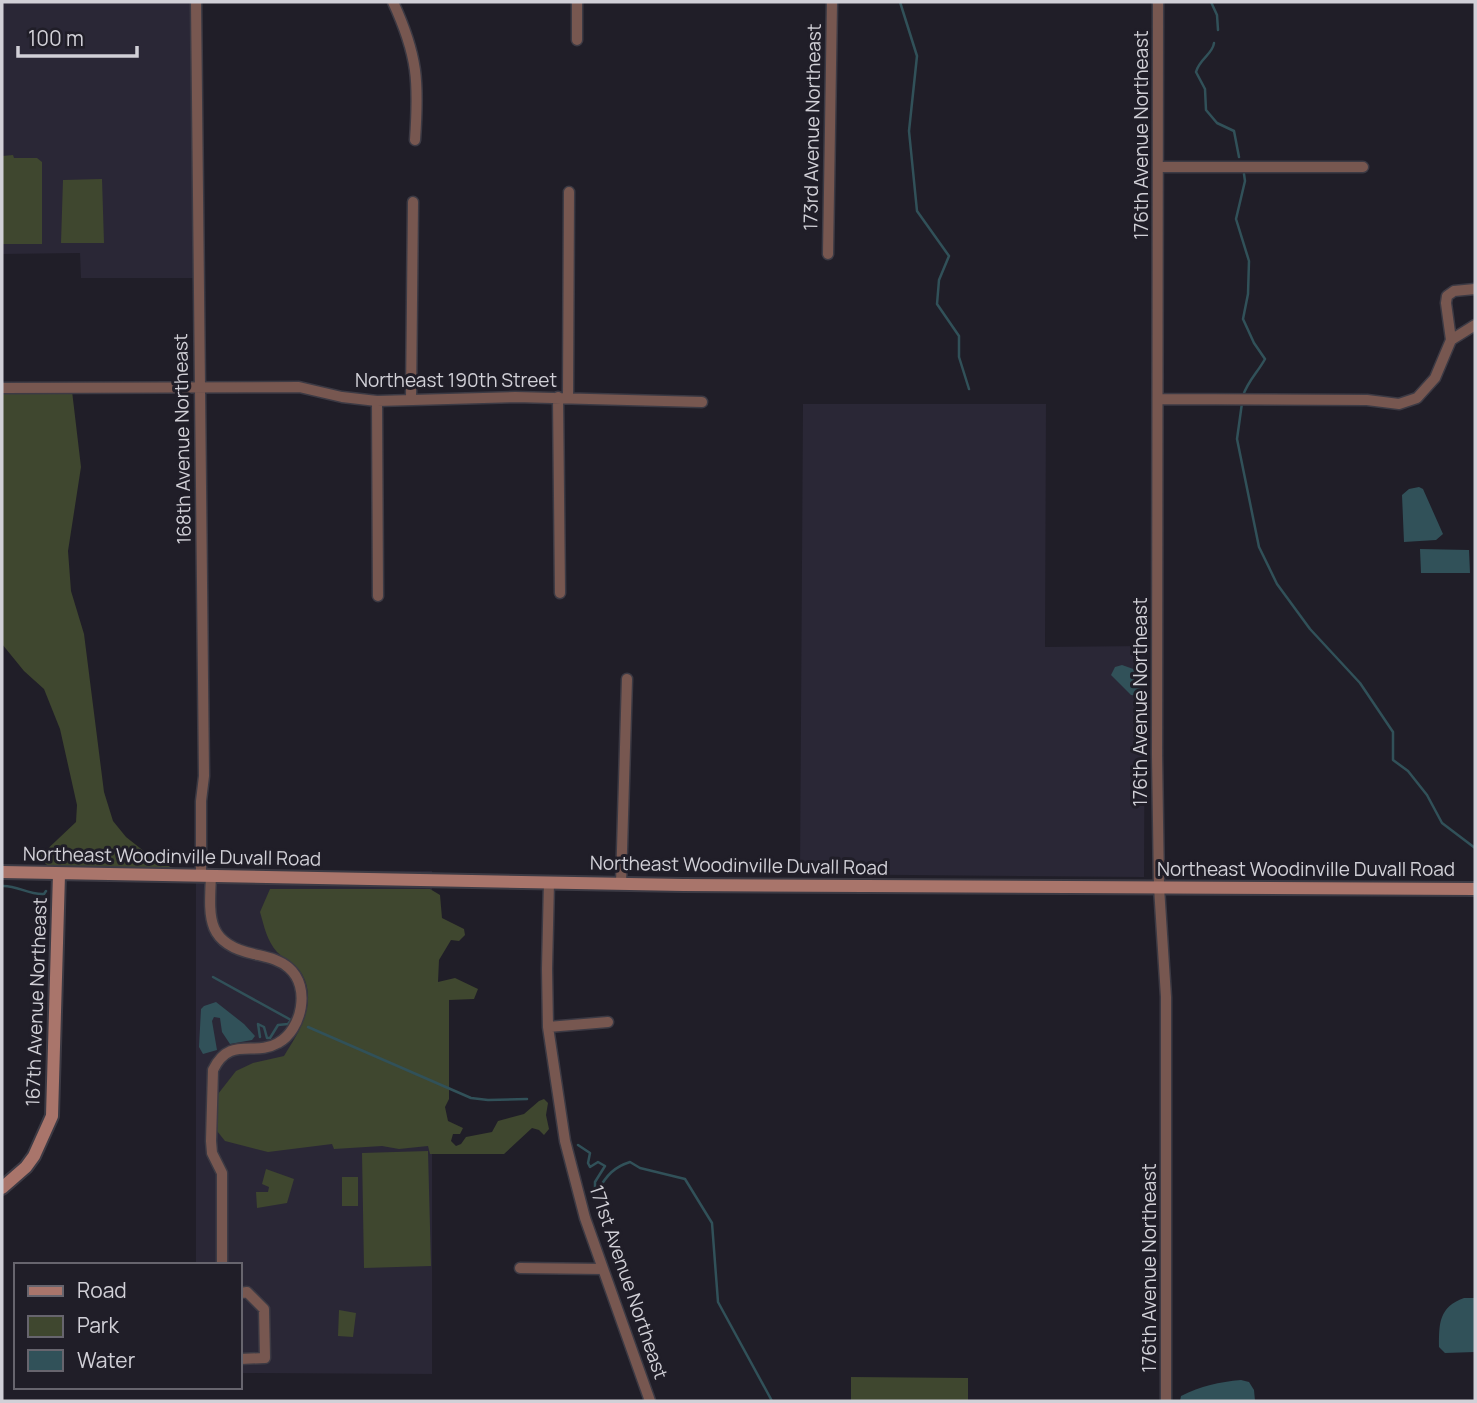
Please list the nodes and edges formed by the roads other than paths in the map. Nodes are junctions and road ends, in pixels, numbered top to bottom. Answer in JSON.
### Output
{"nodes":[{"id":1,"x":196,"y":2,"type":"edge"},
{"id":2,"x":393,"y":2,"type":"edge"},
{"id":3,"x":577,"y":2,"type":"edge"},
{"id":4,"x":832,"y":2,"type":"edge"},
{"id":5,"x":1158,"y":2,"type":"edge"},
{"id":6,"x":577,"y":40,"type":"dead end"},
{"id":7,"x":415,"y":140,"type":"dead end"},
{"id":8,"x":1160,"y":167,"type":"junction"},
{"id":9,"x":1363,"y":167,"type":"dead end"},
{"id":10,"x":569,"y":192,"type":"dead end"},
{"id":11,"x":412,"y":202,"type":"dead end"},
{"id":12,"x":828,"y":254,"type":"dead end"},
{"id":13,"x":1475,"y":289,"type":"edge"},
{"id":14,"x":1475,"y":325,"type":"edge"},
{"id":15,"x":1451,"y":340,"type":"junction"},
{"id":16,"x":2,"y":388,"type":"edge"},
{"id":17,"x":199,"y":388,"type":"junction"},
{"id":18,"x":563,"y":397,"type":"junction"},
{"id":19,"x":1158,"y":399,"type":"junction"},
{"id":20,"x":411,"y":400,"type":"junction"},
{"id":21,"x":377,"y":401,"type":"junction"},
{"id":22,"x":702,"y":402,"type":"dead end"},
{"id":23,"x":560,"y":593,"type":"dead end"},
{"id":24,"x":378,"y":596,"type":"dead end"},
{"id":25,"x":627,"y":678,"type":"dead end"},
{"id":26,"x":2,"y":872,"type":"edge"},
{"id":27,"x":59,"y":874,"type":"junction"},
{"id":28,"x":206,"y":876,"type":"junction"},
{"id":29,"x":549,"y":882,"type":"junction"},
{"id":30,"x":621,"y":884,"type":"junction"},
{"id":31,"x":1159,"y":887,"type":"junction"},
{"id":32,"x":1475,"y":889,"type":"edge"},
{"id":33,"x":608,"y":1022,"type":"dead end"},
{"id":34,"x":548,"y":1027,"type":"junction"},
{"id":35,"x":2,"y":1188,"type":"edge"},
{"id":36,"x":222,"y":1263,"type":"edge"},
{"id":37,"x":520,"y":1268,"type":"dead end"},
{"id":38,"x":603,"y":1269,"type":"junction"},
{"id":39,"x":242,"y":1293,"type":"edge"},
{"id":40,"x":242,"y":1359,"type":"edge"},
{"id":41,"x":650,"y":1401,"type":"edge"},
{"id":42,"x":1166,"y":1401,"type":"edge"}],
"edges":[{"from":1,"to":17,"type":"street","name":"168th Avenue Northeast"},
{"from":2,"to":7,"type":"street"},
{"from":3,"to":6,"type":"street"},
{"from":4,"to":12,"type":"street","name":"173rd Avenue Northeast"},
{"from":5,"to":8,"type":"street","name":"176th Avenue Northeast"},
{"from":8,"to":9,"type":"street"},
{"from":8,"to":19,"type":"street","name":"176th Avenue Northeast"},
{"from":10,"to":18,"type":"street"},
{"from":11,"to":20,"type":"street"},
{"from":13,"to":15,"type":"street"},
{"from":14,"to":15,"type":"street"},
{"from":15,"to":19,"type":"street"},
{"from":16,"to":17,"type":"street","name":"Northeast 190th Street"},
{"from":17,"to":21,"type":"street","name":"Northeast 190th Street"},
{"from":17,"to":28,"type":"street","name":"168th Avenue Northeast"},
{"from":18,"to":20,"type":"street","name":"Northeast 190th Street"},
{"from":18,"to":22,"type":"street","name":"Northeast 190th Street"},
{"from":18,"to":23,"type":"street"},
{"from":19,"to":31,"type":"street","name":"176th Avenue Northeast"},
{"from":20,"to":21,"type":"street","name":"Northeast 190th Street"},
{"from":21,"to":24,"type":"street"},
{"from":25,"to":30,"type":"street"},
{"from":26,"to":27,"type":"main road","name":"Northeast Woodinville Duvall Road"},
{"from":27,"to":28,"type":"main road","name":"Northeast Woodinville Duvall Road"},
{"from":27,"to":35,"type":"main road","name":"167th Avenue Northeast"},
{"from":28,"to":29,"type":"main road","name":"Northeast Woodinville Duvall Road"},
{"from":28,"to":36,"type":"street","name":"168th Avenue Northeast"},
{"from":29,"to":30,"type":"main road","name":"Northeast Woodinville Duvall Road"},
{"from":29,"to":34,"type":"street","name":"171st Avenue Northeast"},
{"from":30,"to":31,"type":"main road","name":"Northeast Woodinville Duvall Road"},
{"from":31,"to":32,"type":"main road","name":"Northeast Woodinville Duvall Road"},
{"from":31,"to":42,"type":"street","name":"176th Avenue Northeast"},
{"from":33,"to":34,"type":"street"},
{"from":34,"to":38,"type":"street","name":"171st Avenue Northeast"},
{"from":37,"to":38,"type":"street"},
{"from":38,"to":41,"type":"street","name":"171st Avenue Northeast"},
{"from":39,"to":40,"type":"street"}]}
